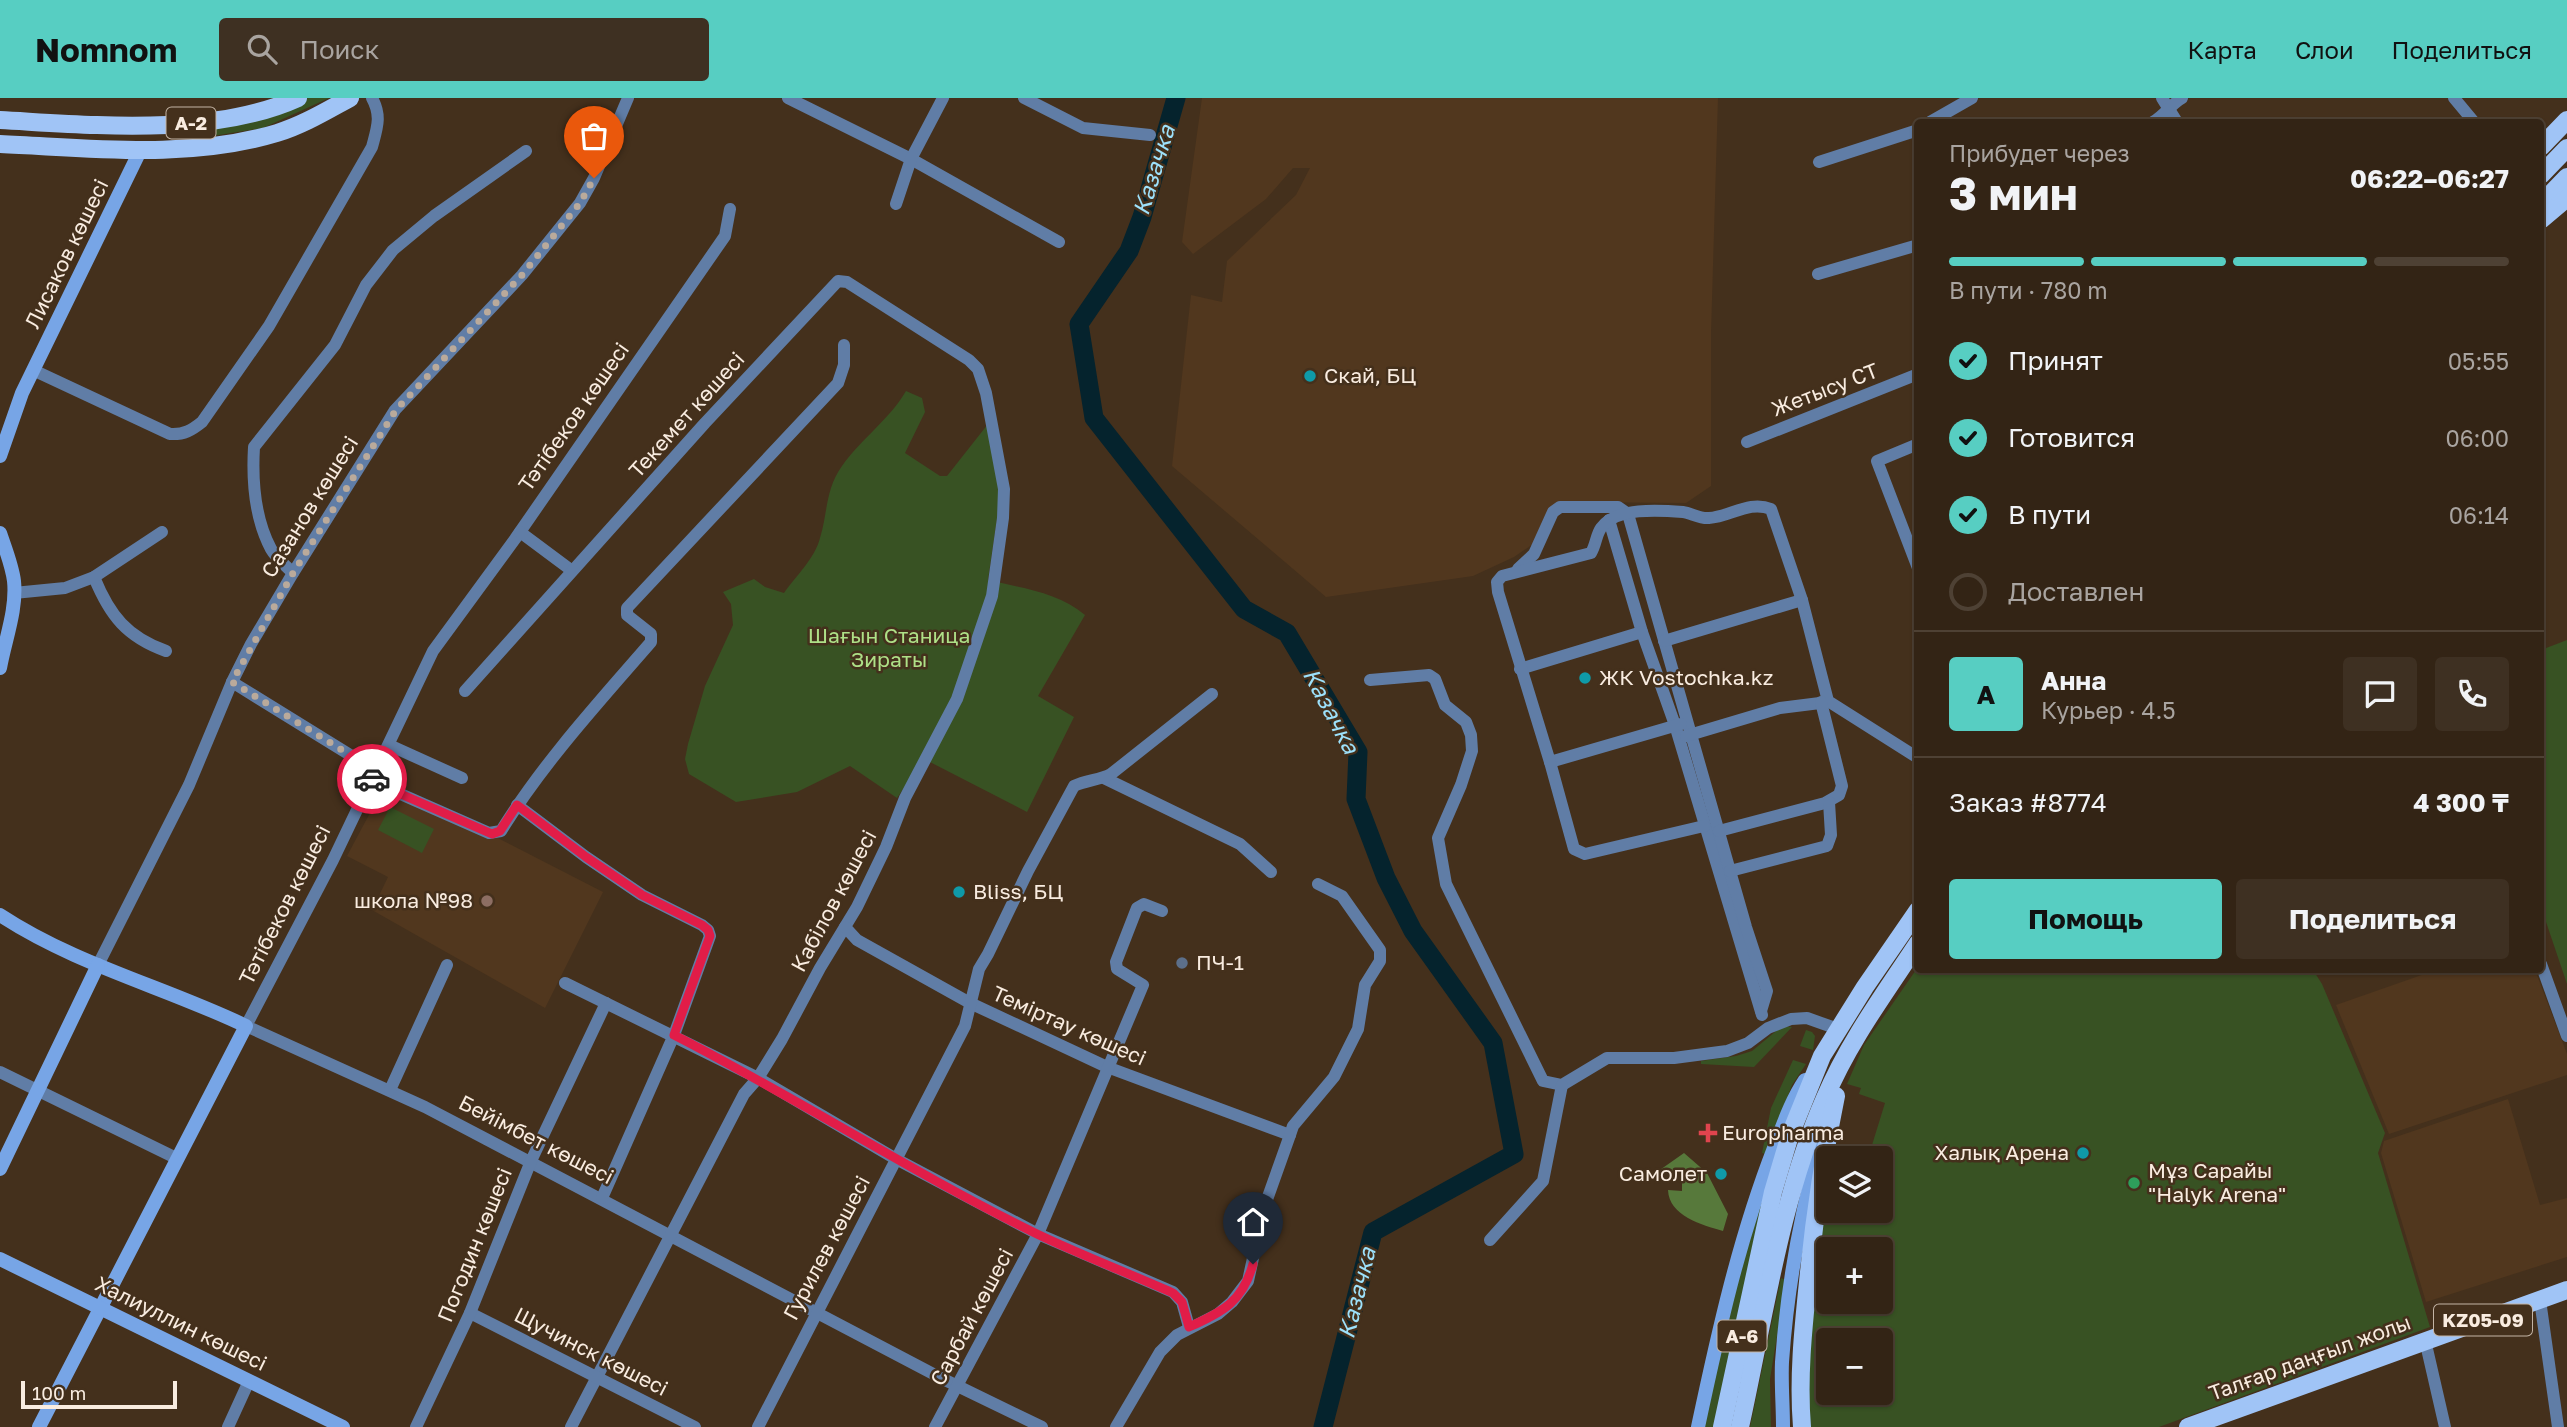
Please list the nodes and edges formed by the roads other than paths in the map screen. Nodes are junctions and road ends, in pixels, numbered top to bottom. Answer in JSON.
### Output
{"nodes":[{"id":1,"x":298,"y":98,"type":"edge"},
{"id":2,"x":349,"y":98,"type":"edge"},
{"id":3,"x":373,"y":98,"type":"edge"},
{"id":4,"x":628,"y":98,"type":"edge"},
{"id":5,"x":788,"y":98,"type":"edge"},
{"id":6,"x":943,"y":98,"type":"edge"},
{"id":7,"x":1024,"y":98,"type":"edge"},
{"id":8,"x":1972,"y":98,"type":"edge"},
{"id":9,"x":2182,"y":98,"type":"edge"},
{"id":10,"x":2454,"y":98,"type":"edge"},
{"id":11,"x":2165,"y":104,"type":"edge"},
{"id":12,"x":1935,"y":119,"type":"edge"},
{"id":13,"x":2159,"y":119,"type":"edge"},
{"id":14,"x":2175,"y":119,"type":"edge"},
{"id":15,"x":2472,"y":119,"type":"edge"},
{"id":16,"x":0,"y":120,"type":"edge"},
{"id":17,"x":2567,"y":120,"type":"edge"},
{"id":18,"x":108,"y":124,"type":"junction"},
{"id":19,"x":1914,"y":131,"type":"edge"},
{"id":20,"x":1150,"y":135,"type":"dead end"},
{"id":21,"x":0,"y":144,"type":"edge"},
{"id":22,"x":2544,"y":144,"type":"edge"},
{"id":23,"x":2567,"y":148,"type":"edge"},
{"id":24,"x":106,"y":149,"type":"junction"},
{"id":25,"x":141,"y":149,"type":"junction"},
{"id":26,"x":526,"y":151,"type":"dead end"},
{"id":27,"x":911,"y":159,"type":"junction"},
{"id":28,"x":1819,"y":162,"type":"dead end"},
{"id":29,"x":2544,"y":172,"type":"edge"},
{"id":30,"x":2567,"y":177,"type":"edge"},
{"id":31,"x":2567,"y":198,"type":"edge"},
{"id":32,"x":2544,"y":201,"type":"edge"},
{"id":33,"x":896,"y":204,"type":"dead end"},
{"id":34,"x":730,"y":209,"type":"dead end"},
{"id":35,"x":2544,"y":217,"type":"edge"},
{"id":36,"x":1059,"y":243,"type":"dead end"},
{"id":37,"x":1914,"y":246,"type":"edge"},
{"id":38,"x":1818,"y":274,"type":"dead end"},
{"id":39,"x":844,"y":345,"type":"dead end"},
{"id":40,"x":969,"y":360,"type":"joint"},
{"id":41,"x":33,"y":370,"type":"junction"},
{"id":42,"x":1914,"y":376,"type":"edge"},
{"id":43,"x":1747,"y":442,"type":"dead end"},
{"id":44,"x":1914,"y":446,"type":"edge"},
{"id":45,"x":0,"y":456,"type":"edge"},
{"id":46,"x":1628,"y":513,"type":"junction"},
{"id":47,"x":1609,"y":520,"type":"junction"},
{"id":48,"x":162,"y":532,"type":"dead end"},
{"id":49,"x":520,"y":532,"type":"junction"},
{"id":50,"x":0,"y":533,"type":"edge"},
{"id":51,"x":1914,"y":558,"type":"edge"},
{"id":52,"x":572,"y":570,"type":"junction"},
{"id":53,"x":1516,"y":571,"type":"junction"},
{"id":54,"x":293,"y":573,"type":"junction"},
{"id":55,"x":94,"y":578,"type":"junction"},
{"id":56,"x":15,"y":593,"type":"junction"},
{"id":57,"x":1802,"y":600,"type":"junction"},
{"id":58,"x":1642,"y":632,"type":"junction"},
{"id":59,"x":1664,"y":641,"type":"junction"},
{"id":60,"x":166,"y":651,"type":"dead end"},
{"id":61,"x":0,"y":668,"type":"edge"},
{"id":62,"x":1520,"y":669,"type":"junction"},
{"id":63,"x":1370,"y":680,"type":"dead end"},
{"id":64,"x":232,"y":682,"type":"junction"},
{"id":65,"x":465,"y":691,"type":"dead end"},
{"id":66,"x":1212,"y":694,"type":"dead end"},
{"id":67,"x":1825,"y":702,"type":"junction"},
{"id":68,"x":1675,"y":725,"type":"junction"},
{"id":69,"x":1690,"y":728,"type":"junction"},
{"id":70,"x":1679,"y":738,"type":"junction"},
{"id":71,"x":389,"y":744,"type":"junction"},
{"id":72,"x":1914,"y":756,"type":"edge"},
{"id":73,"x":1550,"y":762,"type":"junction"},
{"id":74,"x":374,"y":776,"type":"junction"},
{"id":75,"x":462,"y":778,"type":"dead end"},
{"id":76,"x":1104,"y":778,"type":"junction"},
{"id":77,"x":1829,"y":802,"type":"junction"},
{"id":78,"x":517,"y":805,"type":"junction"},
{"id":79,"x":1704,"y":826,"type":"junction"},
{"id":80,"x":1719,"y":831,"type":"junction"},
{"id":81,"x":1730,"y":871,"type":"junction"},
{"id":82,"x":1271,"y":872,"type":"dead end"},
{"id":83,"x":1318,"y":884,"type":"dead end"},
{"id":84,"x":1162,"y":911,"type":"dead end"},
{"id":85,"x":0,"y":915,"type":"edge"},
{"id":86,"x":1914,"y":916,"type":"edge"},
{"id":87,"x":845,"y":927,"type":"junction"},
{"id":88,"x":1914,"y":949,"type":"edge"},
{"id":89,"x":98,"y":965,"type":"junction"},
{"id":90,"x":447,"y":965,"type":"dead end"},
{"id":91,"x":2544,"y":972,"type":"edge"},
{"id":92,"x":565,"y":983,"type":"dead end"},
{"id":93,"x":606,"y":1003,"type":"junction"},
{"id":94,"x":970,"y":1003,"type":"junction"},
{"id":95,"x":1761,"y":1011,"type":"junction"},
{"id":96,"x":246,"y":1026,"type":"junction"},
{"id":97,"x":1768,"y":1028,"type":"junction"},
{"id":98,"x":1839,"y":1028,"type":"junction"},
{"id":99,"x":674,"y":1035,"type":"junction"},
{"id":100,"x":1860,"y":1035,"type":"junction"},
{"id":101,"x":2567,"y":1035,"type":"edge"},
{"id":102,"x":1822,"y":1056,"type":"junction"},
{"id":103,"x":1107,"y":1067,"type":"junction"},
{"id":104,"x":0,"y":1072,"type":"edge"},
{"id":105,"x":758,"y":1078,"type":"junction"},
{"id":106,"x":1562,"y":1085,"type":"junction"},
{"id":107,"x":38,"y":1090,"type":"junction"},
{"id":108,"x":390,"y":1090,"type":"junction"},
{"id":109,"x":1836,"y":1096,"type":"junction"},
{"id":110,"x":1290,"y":1135,"type":"junction"},
{"id":111,"x":176,"y":1158,"type":"junction"},
{"id":112,"x":896,"y":1159,"type":"junction"},
{"id":113,"x":531,"y":1161,"type":"junction"},
{"id":114,"x":0,"y":1169,"type":"edge"},
{"id":115,"x":602,"y":1198,"type":"junction"},
{"id":116,"x":671,"y":1234,"type":"junction"},
{"id":117,"x":1038,"y":1234,"type":"junction"},
{"id":118,"x":1490,"y":1240,"type":"dead end"},
{"id":119,"x":1770,"y":1248,"type":"junction"},
{"id":120,"x":0,"y":1259,"type":"edge"},
{"id":121,"x":2567,"y":1290,"type":"edge"},
{"id":122,"x":2540,"y":1300,"type":"junction"},
{"id":123,"x":101,"y":1307,"type":"junction"},
{"id":124,"x":816,"y":1311,"type":"junction"},
{"id":125,"x":470,"y":1312,"type":"junction"},
{"id":126,"x":1189,"y":1327,"type":"junction"},
{"id":127,"x":2425,"y":1340,"type":"junction"},
{"id":128,"x":597,"y":1376,"type":"junction"},
{"id":129,"x":249,"y":1381,"type":"junction"},
{"id":130,"x":957,"y":1386,"type":"junction"},
{"id":131,"x":38,"y":1427,"type":"edge"},
{"id":132,"x":228,"y":1427,"type":"edge"},
{"id":133,"x":344,"y":1427,"type":"edge"},
{"id":134,"x":416,"y":1427,"type":"edge"},
{"id":135,"x":571,"y":1427,"type":"edge"},
{"id":136,"x":695,"y":1427,"type":"edge"},
{"id":137,"x":758,"y":1427,"type":"edge"},
{"id":138,"x":935,"y":1427,"type":"edge"},
{"id":139,"x":1042,"y":1427,"type":"edge"},
{"id":140,"x":1115,"y":1427,"type":"edge"},
{"id":141,"x":1698,"y":1427,"type":"edge"},
{"id":142,"x":1723,"y":1427,"type":"edge"},
{"id":143,"x":1740,"y":1427,"type":"edge"},
{"id":144,"x":1783,"y":1427,"type":"edge"},
{"id":145,"x":1802,"y":1427,"type":"edge"},
{"id":146,"x":2188,"y":1427,"type":"edge"},
{"id":147,"x":2445,"y":1427,"type":"edge"},
{"id":148,"x":2558,"y":1427,"type":"edge"}],
"edges":[{"from":1,"to":18,"type":"main road","number":"A-2"},
{"from":2,"to":25,"type":"main road","number":"A-2"},
{"from":3,"to":41,"type":"street"},
{"from":4,"to":54,"type":"street","name":"Сазанов көшесі"},
{"from":5,"to":27,"type":"street"},
{"from":6,"to":27,"type":"street"},
{"from":7,"to":20,"type":"street"},
{"from":8,"to":12,"type":"street"},
{"from":9,"to":11,"type":"street"},
{"from":10,"to":15,"type":"street"},
{"from":11,"to":13,"type":"street"},
{"from":11,"to":14,"type":"street"},
{"from":16,"to":18,"type":"main road","number":"A-2"},
{"from":17,"to":22,"type":"main road"},
{"from":18,"to":24,"type":"main road"},
{"from":19,"to":28,"type":"street"},
{"from":21,"to":24,"type":"main road","number":"A-2"},
{"from":23,"to":29,"type":"main road"},
{"from":24,"to":25,"type":"main road","number":"A-2"},
{"from":25,"to":41,"type":"street","name":"Лисаков көшесі"},
{"from":26,"to":54,"type":"street"},
{"from":27,"to":33,"type":"street"},
{"from":27,"to":36,"type":"street"},
{"from":30,"to":32,"type":"main road"},
{"from":31,"to":35,"type":"main road"},
{"from":34,"to":49,"type":"street","name":"Тәтібеков көшесі"},
{"from":37,"to":38,"type":"street"},
{"from":39,"to":78,"type":"street"},
{"from":40,"to":52,"type":"street","name":"Текемет көшесі"},
{"from":40,"to":87,"type":"street","name":"Кабілов көшесі"},
{"from":41,"to":45,"type":"street","name":"Лисаков көшесі"},
{"from":42,"to":43,"type":"street","name":"Жетысу СТ"},
{"from":44,"to":51,"type":"street"},
{"from":46,"to":47,"type":"street"},
{"from":46,"to":53,"type":"street"},
{"from":46,"to":57,"type":"street"},
{"from":46,"to":59,"type":"street"},
{"from":47,"to":53,"type":"street"},
{"from":47,"to":58,"type":"street"},
{"from":48,"to":55,"type":"street"},
{"from":49,"to":52,"type":"street"},
{"from":49,"to":71,"type":"street","name":"Тәтібеков көшесі"},
{"from":50,"to":56,"type":"street"},
{"from":52,"to":65,"type":"street","name":"Текемет көшесі"},
{"from":53,"to":62,"type":"street"},
{"from":54,"to":64,"type":"street","name":"Сазанов көшесі"},
{"from":55,"to":56,"type":"street"},
{"from":55,"to":60,"type":"street"},
{"from":56,"to":61,"type":"street"},
{"from":57,"to":59,"type":"street"},
{"from":57,"to":67,"type":"street"},
{"from":58,"to":62,"type":"street"},
{"from":58,"to":68,"type":"street"},
{"from":59,"to":69,"type":"street"},
{"from":62,"to":73,"type":"street"},
{"from":63,"to":106,"type":"street"},
{"from":64,"to":74,"type":"street"},
{"from":64,"to":89,"type":"street","name":"Сазанов көшесі"},
{"from":66,"to":76,"type":"street","name":"Гурилев көшесі"},
{"from":67,"to":69,"type":"street"},
{"from":67,"to":72,"type":"street"},
{"from":67,"to":77,"type":"street"},
{"from":68,"to":69,"type":"street"},
{"from":68,"to":70,"type":"street"},
{"from":68,"to":73,"type":"street"},
{"from":69,"to":70,"type":"street"},
{"from":69,"to":80,"type":"street"},
{"from":70,"to":79,"type":"street"},
{"from":71,"to":74,"type":"street","name":"Тәтібеков көшесі"},
{"from":71,"to":75,"type":"street"},
{"from":73,"to":79,"type":"street"},
{"from":74,"to":78,"type":"street"},
{"from":74,"to":96,"type":"street","name":"Тәтібеков көшесі"},
{"from":76,"to":82,"type":"street"},
{"from":76,"to":94,"type":"street","name":"Гурилев көшесі"},
{"from":77,"to":80,"type":"street"},
{"from":77,"to":81,"type":"street"},
{"from":78,"to":99,"type":"street"},
{"from":79,"to":95,"type":"street"},
{"from":80,"to":81,"type":"street"},
{"from":81,"to":95,"type":"street"},
{"from":83,"to":110,"type":"street"},
{"from":84,"to":103,"type":"street","name":"Сарбай көшесі"},
{"from":85,"to":89,"type":"street","name":"Бейімбет көшесі"},
{"from":86,"to":98,"type":"main road","number":"A-6"},
{"from":87,"to":94,"type":"street","name":"Теміртау көшесі"},
{"from":87,"to":105,"type":"street","name":"Кабілов көшесі"},
{"from":88,"to":100,"type":"main road","number":"A-6"},
{"from":89,"to":96,"type":"street","name":"Бейімбет көшесі"},
{"from":89,"to":107,"type":"street","name":"Сазанов көшесі"},
{"from":90,"to":108,"type":"street"},
{"from":91,"to":101,"type":"street"},
{"from":92,"to":93,"type":"street"},
{"from":93,"to":99,"type":"street"},
{"from":93,"to":113,"type":"street","name":"Погодин көшесі"},
{"from":94,"to":103,"type":"street","name":"Теміртау көшесі"},
{"from":94,"to":112,"type":"street","name":"Гурилев көшесі"},
{"from":95,"to":97,"type":"street"},
{"from":96,"to":108,"type":"street","name":"Бейімбет көшесі"},
{"from":96,"to":111,"type":"street","name":"Тәтібеков көшесі"},
{"from":97,"to":98,"type":"street"},
{"from":97,"to":106,"type":"street"},
{"from":98,"to":102,"type":"main road","number":"A-6"},
{"from":99,"to":105,"type":"street"},
{"from":99,"to":115,"type":"street"},
{"from":100,"to":109,"type":"street"},
{"from":100,"to":119,"type":"main road","number":"A-6"},
{"from":102,"to":119,"type":"main road","number":"A-6"},
{"from":102,"to":141,"type":"street"},
{"from":103,"to":110,"type":"street","name":"Теміртау көшесі"},
{"from":103,"to":117,"type":"street","name":"Сарбай көшесі"},
{"from":104,"to":107,"type":"street"},
{"from":105,"to":112,"type":"street"},
{"from":105,"to":116,"type":"street","name":"Кабілов көшесі"},
{"from":106,"to":118,"type":"street"},
{"from":107,"to":111,"type":"street"},
{"from":107,"to":114,"type":"street","name":"Сазанов көшесі"},
{"from":108,"to":113,"type":"street","name":"Бейімбет көшесі"},
{"from":109,"to":144,"type":"street"},
{"from":109,"to":145,"type":"main road"},
{"from":110,"to":126,"type":"street"},
{"from":111,"to":123,"type":"street","name":"Тәтібеков көшесі"},
{"from":112,"to":117,"type":"street"},
{"from":112,"to":124,"type":"street","name":"Гурилев көшесі"},
{"from":113,"to":115,"type":"street","name":"Бейімбет көшесі"},
{"from":113,"to":125,"type":"street","name":"Погодин көшесі"},
{"from":115,"to":116,"type":"street","name":"Бейімбет көшесі"},
{"from":116,"to":124,"type":"street","name":"Бейімбет көшесі"},
{"from":116,"to":128,"type":"street","name":"Кабілов көшесі"},
{"from":117,"to":126,"type":"street"},
{"from":117,"to":130,"type":"street","name":"Сарбай көшесі"},
{"from":119,"to":142,"type":"main road","number":"A-6"},
{"from":119,"to":143,"type":"main road","number":"A-6"},
{"from":120,"to":123,"type":"street","name":"Халиуллин көшесі"},
{"from":121,"to":122,"type":"main road","name":"Талғар даңғыл жолы","number":"KZ05-09"},
{"from":122,"to":127,"type":"main road","name":"Талғар даңғыл жолы","number":"KZ05-09"},
{"from":122,"to":148,"type":"street"},
{"from":123,"to":129,"type":"street","name":"Халиуллин көшесі"},
{"from":123,"to":131,"type":"street","name":"Тәтібеков көшесі"},
{"from":124,"to":130,"type":"street","name":"Бейімбет көшесі"},
{"from":124,"to":137,"type":"street","name":"Гурилев көшесі"},
{"from":125,"to":128,"type":"street","name":"Щучинск көшесі"},
{"from":125,"to":134,"type":"street","name":"Погодин көшесі"},
{"from":126,"to":140,"type":"street"},
{"from":127,"to":146,"type":"main road","name":"Талғар даңғыл жолы","number":"KZ05-09"},
{"from":127,"to":147,"type":"street"},
{"from":128,"to":135,"type":"street","name":"Кабілов көшесі"},
{"from":128,"to":136,"type":"street","name":"Щучинск көшесі"},
{"from":129,"to":132,"type":"street"},
{"from":129,"to":133,"type":"street","name":"Халиуллин көшесі"},
{"from":130,"to":138,"type":"street","name":"Сарбай көшесі"},
{"from":130,"to":139,"type":"street","name":"Бейімбет көшесі"}]}
